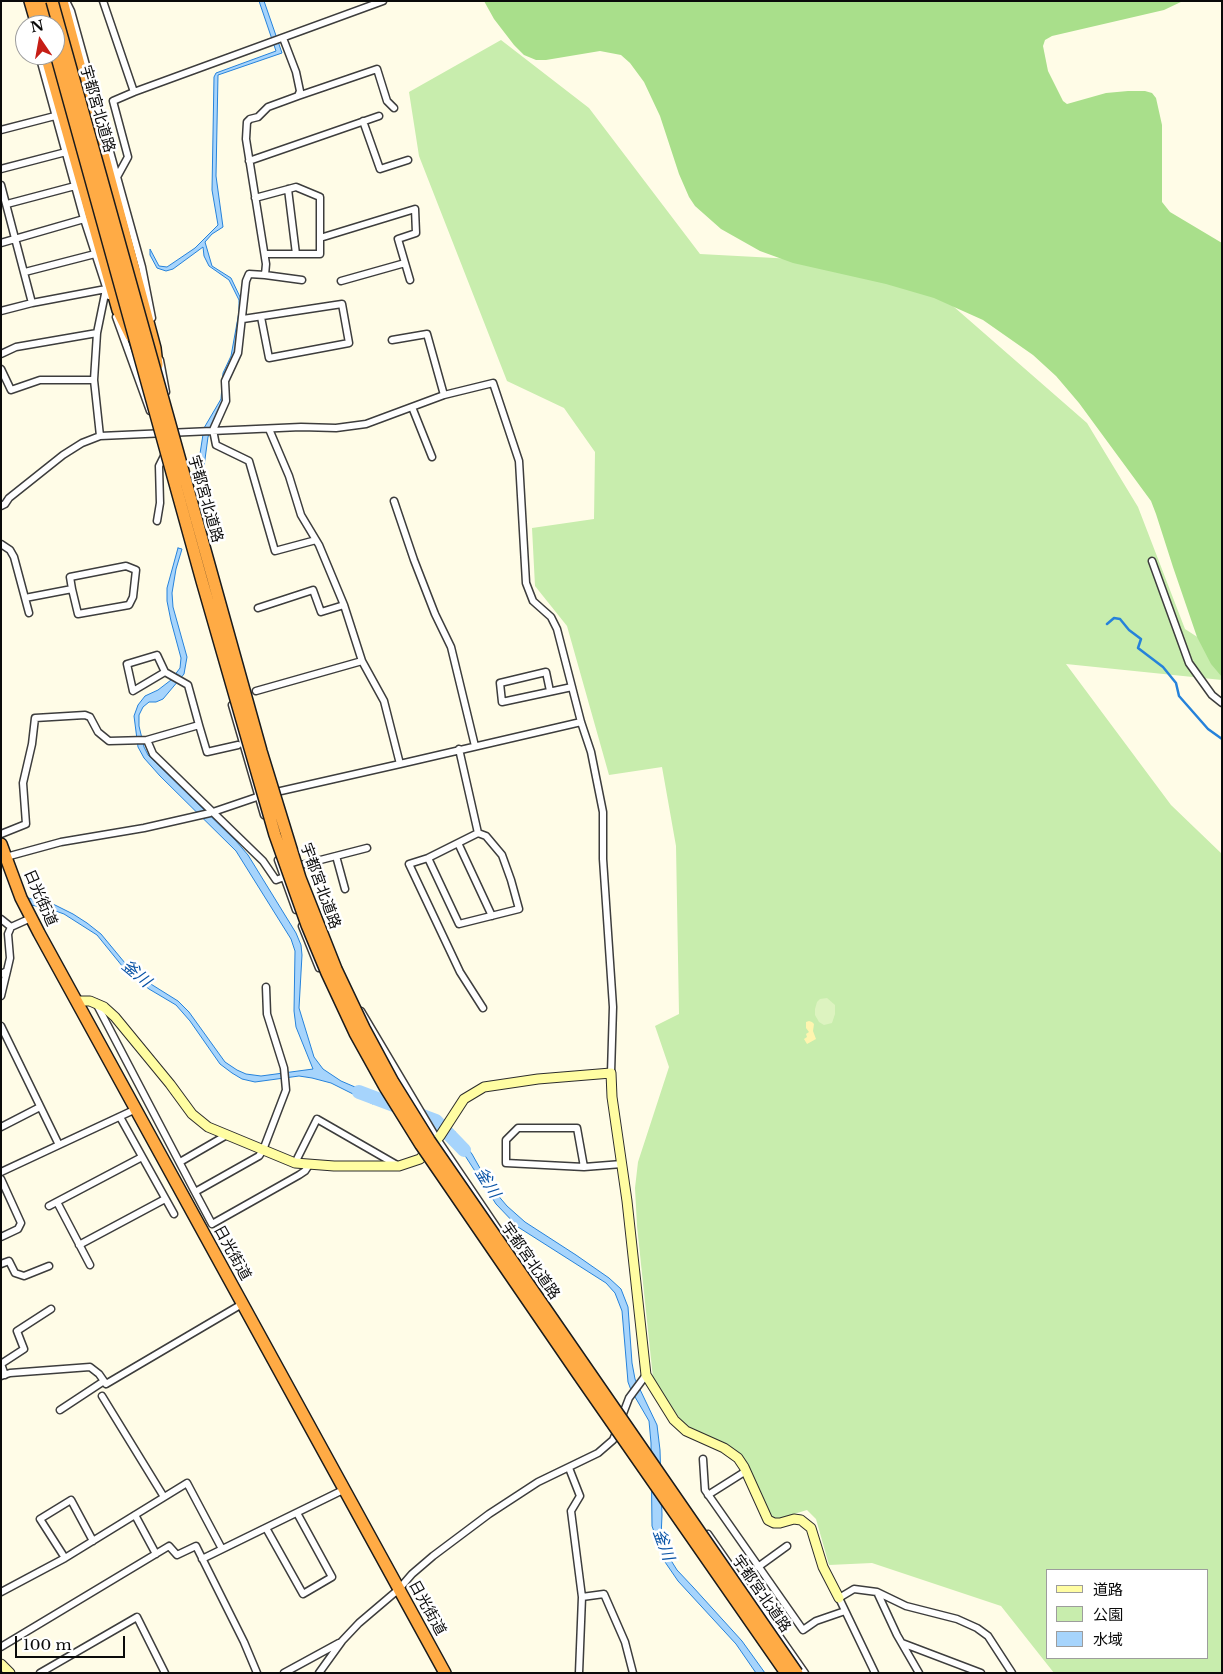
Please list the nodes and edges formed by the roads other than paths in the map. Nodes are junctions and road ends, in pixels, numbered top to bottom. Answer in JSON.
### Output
{"nodes":[{"id":1,"x":30,"y":1,"type":"edge"},
{"id":2,"x":41,"y":1,"type":"edge"},
{"id":3,"x":52,"y":1,"type":"edge"},
{"id":4,"x":62,"y":1,"type":"edge"},
{"id":5,"x":66,"y":1,"type":"edge"},
{"id":6,"x":103,"y":1,"type":"edge"},
{"id":7,"x":383,"y":1,"type":"edge"},
{"id":8,"x":34,"y":15,"type":"edge"},
{"id":9,"x":45,"y":15,"type":"edge"},
{"id":10,"x":283,"y":38,"type":"junction"},
{"id":11,"x":42,"y":65,"type":"edge"},
{"id":12,"x":49,"y":65,"type":"edge"},
{"id":13,"x":59,"y":65,"type":"edge"},
{"id":14,"x":134,"y":92,"type":"junction"},
{"id":15,"x":298,"y":96,"type":"junction"},
{"id":16,"x":394,"y":108,"type":"dead end"},
{"id":17,"x":55,"y":116,"type":"junction"},
{"id":18,"x":379,"y":116,"type":"dead end"},
{"id":19,"x":363,"y":121,"type":"junction"},
{"id":20,"x":1,"y":130,"type":"edge"},
{"id":21,"x":66,"y":152,"type":"junction"},
{"id":22,"x":249,"y":160,"type":"junction"},
{"id":23,"x":408,"y":160,"type":"dead end"},
{"id":24,"x":1,"y":169,"type":"edge"},
{"id":25,"x":117,"y":176,"type":"junction"},
{"id":26,"x":1,"y":185,"type":"edge"},
{"id":27,"x":75,"y":186,"type":"junction"},
{"id":28,"x":288,"y":189,"type":"junction"},
{"id":29,"x":255,"y":198,"type":"junction"},
{"id":30,"x":7,"y":204,"type":"junction"},
{"id":31,"x":84,"y":219,"type":"junction"},
{"id":32,"x":16,"y":238,"type":"junction"},
{"id":33,"x":320,"y":238,"type":"junction"},
{"id":34,"x":1,"y":243,"type":"edge"},
{"id":35,"x":95,"y":254,"type":"junction"},
{"id":36,"x":265,"y":254,"type":"junction"},
{"id":37,"x":296,"y":254,"type":"junction"},
{"id":38,"x":405,"y":263,"type":"junction"},
{"id":39,"x":25,"y":272,"type":"junction"},
{"id":40,"x":265,"y":275,"type":"junction"},
{"id":41,"x":302,"y":280,"type":"dead end"},
{"id":42,"x":341,"y":280,"type":"dead end"},
{"id":43,"x":410,"y":280,"type":"dead end"},
{"id":44,"x":106,"y":289,"type":"junction"},
{"id":45,"x":32,"y":303,"type":"junction"},
{"id":46,"x":1,"y":311,"type":"edge"},
{"id":47,"x":261,"y":316,"type":"junction"},
{"id":48,"x":243,"y":319,"type":"junction"},
{"id":49,"x":97,"y":333,"type":"junction"},
{"id":50,"x":392,"y":340,"type":"dead end"},
{"id":51,"x":138,"y":351,"type":"junction"},
{"id":52,"x":1,"y":354,"type":"edge"},
{"id":53,"x":1,"y":369,"type":"edge"},
{"id":54,"x":94,"y":380,"type":"junction"},
{"id":55,"x":160,"y":392,"type":"junction"},
{"id":56,"x":444,"y":395,"type":"junction"},
{"id":57,"x":412,"y":407,"type":"junction"},
{"id":58,"x":269,"y":429,"type":"junction"},
{"id":59,"x":213,"y":430,"type":"junction"},
{"id":60,"x":176,"y":433,"type":"junction"},
{"id":61,"x":158,"y":434,"type":"junction"},
{"id":62,"x":100,"y":436,"type":"junction"},
{"id":63,"x":164,"y":456,"type":"junction"},
{"id":64,"x":432,"y":457,"type":"dead end"},
{"id":65,"x":394,"y":501,"type":"dead end"},
{"id":66,"x":1,"y":506,"type":"edge"},
{"id":67,"x":157,"y":521,"type":"dead end"},
{"id":68,"x":316,"y":540,"type":"junction"},
{"id":69,"x":1,"y":544,"type":"edge"},
{"id":70,"x":1152,"y":561,"type":"dead end"},
{"id":71,"x":72,"y":589,"type":"junction"},
{"id":72,"x":25,"y":598,"type":"junction"},
{"id":73,"x":344,"y":605,"type":"junction"},
{"id":74,"x":258,"y":608,"type":"dead end"},
{"id":75,"x":30,"y":613,"type":"dead end"},
{"id":76,"x":362,"y":661,"type":"junction"},
{"id":77,"x":165,"y":672,"type":"junction"},
{"id":78,"x":572,"y":687,"type":"junction"},
{"id":79,"x":256,"y":692,"type":"dead end"},
{"id":80,"x":550,"y":692,"type":"junction"},
{"id":81,"x":1222,"y":703,"type":"edge"},
{"id":82,"x":581,"y":722,"type":"junction"},
{"id":83,"x":199,"y":725,"type":"junction"},
{"id":84,"x":147,"y":740,"type":"junction"},
{"id":85,"x":238,"y":745,"type":"dead end"},
{"id":86,"x":475,"y":746,"type":"junction"},
{"id":87,"x":459,"y":749,"type":"junction"},
{"id":88,"x":400,"y":764,"type":"junction"},
{"id":89,"x":277,"y":791,"type":"junction"},
{"id":90,"x":258,"y":797,"type":"junction"},
{"id":91,"x":213,"y":812,"type":"junction"},
{"id":92,"x":478,"y":833,"type":"junction"},
{"id":93,"x":1,"y":834,"type":"edge"},
{"id":94,"x":458,"y":843,"type":"junction"},
{"id":95,"x":1,"y":844,"type":"edge"},
{"id":96,"x":367,"y":848,"type":"dead end"},
{"id":97,"x":336,"y":856,"type":"junction"},
{"id":98,"x":3,"y":858,"type":"edge"},
{"id":99,"x":428,"y":858,"type":"junction"},
{"id":100,"x":301,"y":865,"type":"junction"},
{"id":101,"x":284,"y":878,"type":"junction"},
{"id":102,"x":345,"y":889,"type":"dead end"},
{"id":103,"x":492,"y":916,"type":"junction"},
{"id":104,"x":31,"y":918,"type":"junction"},
{"id":105,"x":1,"y":919,"type":"edge"},
{"id":106,"x":11,"y":927,"type":"junction"},
{"id":107,"x":4,"y":972,"type":"edge"},
{"id":108,"x":266,"y":987,"type":"dead end"},
{"id":109,"x":1,"y":996,"type":"edge"},
{"id":110,"x":77,"y":1001,"type":"junction"},
{"id":111,"x":96,"y":1003,"type":"junction"},
{"id":112,"x":483,"y":1008,"type":"dead end"},
{"id":113,"x":1,"y":1026,"type":"edge"},
{"id":114,"x":611,"y":1073,"type":"junction"},
{"id":115,"x":40,"y":1107,"type":"junction"},
{"id":116,"x":136,"y":1109,"type":"junction"},
{"id":117,"x":120,"y":1117,"type":"junction"},
{"id":118,"x":1,"y":1126,"type":"edge"},
{"id":119,"x":225,"y":1136,"type":"junction"},
{"id":120,"x":438,"y":1138,"type":"junction"},
{"id":121,"x":59,"y":1145,"type":"junction"},
{"id":122,"x":263,"y":1150,"type":"junction"},
{"id":123,"x":142,"y":1156,"type":"junction"},
{"id":124,"x":423,"y":1156,"type":"junction"},
{"id":125,"x":180,"y":1162,"type":"junction"},
{"id":126,"x":295,"y":1163,"type":"junction"},
{"id":127,"x":622,"y":1164,"type":"junction"},
{"id":128,"x":309,"y":1165,"type":"junction"},
{"id":129,"x":399,"y":1166,"type":"junction"},
{"id":130,"x":584,"y":1167,"type":"junction"},
{"id":131,"x":1,"y":1172,"type":"edge"},
{"id":132,"x":1,"y":1179,"type":"edge"},
{"id":133,"x":195,"y":1192,"type":"junction"},
{"id":134,"x":165,"y":1199,"type":"junction"},
{"id":135,"x":57,"y":1202,"type":"junction"},
{"id":136,"x":49,"y":1206,"type":"dead end"},
{"id":137,"x":174,"y":1214,"type":"dead end"},
{"id":138,"x":1,"y":1237,"type":"edge"},
{"id":139,"x":79,"y":1245,"type":"junction"},
{"id":140,"x":1,"y":1264,"type":"edge"},
{"id":141,"x":90,"y":1265,"type":"dead end"},
{"id":142,"x":49,"y":1266,"type":"dead end"},
{"id":143,"x":242,"y":1304,"type":"junction"},
{"id":144,"x":51,"y":1310,"type":"dead end"},
{"id":145,"x":3,"y":1375,"type":"edge"},
{"id":146,"x":644,"y":1378,"type":"junction"},
{"id":147,"x":104,"y":1381,"type":"junction"},
{"id":148,"x":102,"y":1396,"type":"dead end"},
{"id":149,"x":60,"y":1410,"type":"dead end"},
{"id":150,"x":623,"y":1413,"type":"junction"},
{"id":151,"x":615,"y":1435,"type":"junction"},
{"id":152,"x":703,"y":1460,"type":"dead end"},
{"id":153,"x":569,"y":1468,"type":"junction"},
{"id":154,"x":746,"y":1472,"type":"junction"},
{"id":155,"x":343,"y":1490,"type":"junction"},
{"id":156,"x":708,"y":1495,"type":"junction"},
{"id":157,"x":164,"y":1497,"type":"junction"},
{"id":158,"x":297,"y":1513,"type":"junction"},
{"id":159,"x":136,"y":1515,"type":"junction"},
{"id":160,"x":266,"y":1528,"type":"junction"},
{"id":161,"x":93,"y":1541,"type":"junction"},
{"id":162,"x":787,"y":1546,"type":"dead end"},
{"id":163,"x":222,"y":1549,"type":"junction"},
{"id":164,"x":156,"y":1554,"type":"junction"},
{"id":165,"x":65,"y":1558,"type":"junction"},
{"id":166,"x":202,"y":1559,"type":"junction"},
{"id":167,"x":758,"y":1567,"type":"junction"},
{"id":168,"x":399,"y":1589,"type":"junction"},
{"id":169,"x":1,"y":1592,"type":"edge"},
{"id":170,"x":877,"y":1592,"type":"junction"},
{"id":171,"x":582,"y":1597,"type":"junction"},
{"id":172,"x":839,"y":1598,"type":"junction"},
{"id":173,"x":845,"y":1611,"type":"junction"},
{"id":174,"x":342,"y":1641,"type":"junction"},
{"id":175,"x":902,"y":1642,"type":"junction"},
{"id":176,"x":1,"y":1647,"type":"edge"},
{"id":177,"x":1,"y":1664,"type":"edge"},
{"id":178,"x":960,"y":1665,"type":"junction"},
{"id":179,"x":10,"y":1673,"type":"edge"},
{"id":180,"x":40,"y":1673,"type":"edge"},
{"id":181,"x":165,"y":1673,"type":"edge"},
{"id":182,"x":257,"y":1673,"type":"edge"},
{"id":183,"x":284,"y":1673,"type":"edge"},
{"id":184,"x":319,"y":1673,"type":"edge"},
{"id":185,"x":445,"y":1673,"type":"edge"},
{"id":186,"x":579,"y":1673,"type":"edge"},
{"id":187,"x":633,"y":1673,"type":"edge"},
{"id":188,"x":781,"y":1673,"type":"edge"},
{"id":189,"x":786,"y":1673,"type":"edge"},
{"id":190,"x":798,"y":1673,"type":"edge"},
{"id":191,"x":805,"y":1673,"type":"edge"},
{"id":192,"x":875,"y":1673,"type":"edge"},
{"id":193,"x":919,"y":1673,"type":"edge"},
{"id":194,"x":966,"y":1673,"type":"edge"},
{"id":195,"x":981,"y":1673,"type":"edge"},
{"id":196,"x":1012,"y":1673,"type":"edge"}],
"edges":[{"from":1,"to":8,"type":"highway"},
{"from":2,"to":9,"type":"highway"},
{"from":3,"to":55,"type":"highway","name":"宇都宮北道路","bridge":true},
{"from":4,"to":55,"type":"highway","bridge":true},
{"from":5,"to":25,"type":"street"},
{"from":6,"to":14,"type":"street"},
{"from":7,"to":10,"type":"street"},
{"from":10,"to":14,"type":"street"},
{"from":10,"to":15,"type":"street"},
{"from":11,"to":17,"type":"street"},
{"from":12,"to":51,"type":"highway","bridge":true},
{"from":13,"to":51,"type":"highway","name":"宇都宮北道路","bridge":true},
{"from":14,"to":25,"type":"street"},
{"from":15,"to":16,"type":"street"},
{"from":15,"to":22,"type":"street"},
{"from":17,"to":20,"type":"street"},
{"from":17,"to":21,"type":"street"},
{"from":18,"to":19,"type":"street"},
{"from":19,"to":22,"type":"street"},
{"from":19,"to":23,"type":"street"},
{"from":21,"to":24,"type":"street"},
{"from":21,"to":27,"type":"street"},
{"from":22,"to":29,"type":"street"},
{"from":25,"to":60,"type":"street"},
{"from":26,"to":30,"type":"street"},
{"from":27,"to":30,"type":"street"},
{"from":27,"to":31,"type":"street"},
{"from":28,"to":29,"type":"street"},
{"from":28,"to":33,"type":"street"},
{"from":28,"to":37,"type":"street"},
{"from":29,"to":36,"type":"street"},
{"from":30,"to":32,"type":"street"},
{"from":31,"to":32,"type":"street"},
{"from":31,"to":35,"type":"street"},
{"from":32,"to":34,"type":"street"},
{"from":32,"to":39,"type":"street"},
{"from":33,"to":37,"type":"street"},
{"from":33,"to":38,"type":"street"},
{"from":35,"to":39,"type":"street"},
{"from":35,"to":44,"type":"street"},
{"from":36,"to":37,"type":"street"},
{"from":36,"to":40,"type":"street"},
{"from":38,"to":42,"type":"street"},
{"from":38,"to":43,"type":"street"},
{"from":39,"to":45,"type":"street"},
{"from":40,"to":41,"type":"street"},
{"from":40,"to":48,"type":"street"},
{"from":44,"to":45,"type":"street"},
{"from":44,"to":49,"type":"street"},
{"from":44,"to":61,"type":"street"},
{"from":45,"to":46,"type":"street"},
{"from":47,"to":47,"type":"street"},
{"from":47,"to":48,"type":"street"},
{"from":48,"to":59,"type":"street"},
{"from":49,"to":52,"type":"street"},
{"from":49,"to":54,"type":"street"},
{"from":50,"to":56,"type":"street"},
{"from":51,"to":189,"type":"highway","name":"宇都宮北道路","bridge":true},
{"from":53,"to":54,"type":"street"},
{"from":54,"to":62,"type":"street"},
{"from":55,"to":190,"type":"highway","name":"宇都宮北道路","bridge":true},
{"from":56,"to":57,"type":"street"},
{"from":56,"to":78,"type":"street"},
{"from":57,"to":58,"type":"street"},
{"from":57,"to":64,"type":"street"},
{"from":58,"to":59,"type":"street"},
{"from":58,"to":68,"type":"street"},
{"from":59,"to":60,"type":"street"},
{"from":59,"to":68,"type":"street"},
{"from":60,"to":61,"type":"street"},
{"from":60,"to":89,"type":"street"},
{"from":61,"to":62,"type":"street"},
{"from":61,"to":63,"type":"street"},
{"from":62,"to":66,"type":"street"},
{"from":63,"to":67,"type":"street"},
{"from":63,"to":90,"type":"street"},
{"from":65,"to":86,"type":"street"},
{"from":68,"to":73,"type":"street"},
{"from":69,"to":72,"type":"street"},
{"from":70,"to":81,"type":"street"},
{"from":71,"to":71,"type":"street"},
{"from":71,"to":72,"type":"street"},
{"from":72,"to":75,"type":"street"},
{"from":73,"to":74,"type":"street"},
{"from":73,"to":76,"type":"street"},
{"from":76,"to":79,"type":"street"},
{"from":76,"to":88,"type":"street"},
{"from":77,"to":77,"type":"street"},
{"from":77,"to":83,"type":"street"},
{"from":78,"to":80,"type":"street"},
{"from":78,"to":82,"type":"street"},
{"from":80,"to":80,"type":"street"},
{"from":82,"to":86,"type":"street"},
{"from":82,"to":114,"type":"street"},
{"from":83,"to":84,"type":"street"},
{"from":83,"to":85,"type":"street"},
{"from":84,"to":91,"type":"street"},
{"from":84,"to":93,"type":"street"},
{"from":86,"to":87,"type":"street"},
{"from":87,"to":88,"type":"street"},
{"from":87,"to":92,"type":"street"},
{"from":88,"to":89,"type":"street"},
{"from":89,"to":90,"type":"street"},
{"from":89,"to":100,"type":"street"},
{"from":90,"to":91,"type":"street"},
{"from":90,"to":101,"type":"street"},
{"from":91,"to":98,"type":"street"},
{"from":91,"to":101,"type":"street"},
{"from":92,"to":94,"type":"street"},
{"from":92,"to":103,"type":"street"},
{"from":94,"to":99,"type":"street"},
{"from":94,"to":103,"type":"street"},
{"from":95,"to":98,"type":"highway","name":"日光街道"},
{"from":96,"to":97,"type":"street"},
{"from":97,"to":100,"type":"street"},
{"from":97,"to":102,"type":"street"},
{"from":98,"to":104,"type":"highway","name":"日光街道"},
{"from":99,"to":103,"type":"street"},
{"from":99,"to":112,"type":"street"},
{"from":100,"to":120,"type":"street"},
{"from":101,"to":124,"type":"street"},
{"from":104,"to":106,"type":"street"},
{"from":104,"to":110,"type":"highway","name":"日光街道"},
{"from":105,"to":106,"type":"street"},
{"from":106,"to":107,"type":"street"},
{"from":107,"to":109,"type":"street"},
{"from":108,"to":122,"type":"street"},
{"from":110,"to":111,"type":"street"},
{"from":110,"to":116,"type":"highway","name":"日光街道"},
{"from":111,"to":119,"type":"street"},
{"from":111,"to":125,"type":"street"},
{"from":113,"to":115,"type":"street"},
{"from":114,"to":120,"type":"street"},
{"from":114,"to":127,"type":"street"},
{"from":115,"to":118,"type":"street"},
{"from":115,"to":121,"type":"street"},
{"from":116,"to":117,"type":"street"},
{"from":116,"to":143,"type":"highway","name":"日光街道"},
{"from":117,"to":121,"type":"street"},
{"from":117,"to":123,"type":"street"},
{"from":119,"to":122,"type":"street"},
{"from":119,"to":125,"type":"street"},
{"from":120,"to":124,"type":"street"},
{"from":120,"to":150,"type":"street"},
{"from":121,"to":131,"type":"street"},
{"from":122,"to":126,"type":"street"},
{"from":122,"to":133,"type":"street"},
{"from":123,"to":134,"type":"street"},
{"from":123,"to":135,"type":"street"},
{"from":124,"to":129,"type":"street"},
{"from":124,"to":151,"type":"street"},
{"from":125,"to":133,"type":"street"},
{"from":126,"to":128,"type":"street"},
{"from":126,"to":129,"type":"street"},
{"from":127,"to":130,"type":"street"},
{"from":127,"to":146,"type":"street"},
{"from":128,"to":129,"type":"street"},
{"from":128,"to":133,"type":"street"},
{"from":130,"to":130,"type":"street"},
{"from":132,"to":138,"type":"street"},
{"from":134,"to":137,"type":"street"},
{"from":134,"to":139,"type":"street"},
{"from":135,"to":136,"type":"street"},
{"from":135,"to":139,"type":"street"},
{"from":139,"to":141,"type":"street"},
{"from":140,"to":142,"type":"street"},
{"from":143,"to":147,"type":"street"},
{"from":143,"to":155,"type":"highway","name":"日光街道"},
{"from":144,"to":145,"type":"street"},
{"from":145,"to":147,"type":"street"},
{"from":146,"to":150,"type":"street"},
{"from":146,"to":154,"type":"street"},
{"from":147,"to":149,"type":"street"},
{"from":148,"to":157,"type":"street"},
{"from":150,"to":151,"type":"street"},
{"from":150,"to":191,"type":"street"},
{"from":151,"to":153,"type":"street"},
{"from":151,"to":188,"type":"street"},
{"from":152,"to":156,"type":"street"},
{"from":153,"to":168,"type":"street"},
{"from":153,"to":171,"type":"street"},
{"from":154,"to":156,"type":"street"},
{"from":154,"to":172,"type":"street"},
{"from":155,"to":158,"type":"street"},
{"from":155,"to":168,"type":"highway","name":"日光街道"},
{"from":156,"to":167,"type":"street"},
{"from":157,"to":159,"type":"street"},
{"from":157,"to":163,"type":"street"},
{"from":158,"to":160,"type":"street"},
{"from":158,"to":160,"type":"street"},
{"from":159,"to":161,"type":"street"},
{"from":159,"to":164,"type":"street"},
{"from":160,"to":163,"type":"street"},
{"from":161,"to":165,"type":"street"},
{"from":161,"to":165,"type":"street"},
{"from":162,"to":167,"type":"street"},
{"from":163,"to":166,"type":"street"},
{"from":164,"to":166,"type":"street"},
{"from":164,"to":176,"type":"street"},
{"from":165,"to":169,"type":"street"},
{"from":166,"to":182,"type":"street"},
{"from":167,"to":173,"type":"street"},
{"from":168,"to":174,"type":"street"},
{"from":168,"to":185,"type":"highway","name":"日光街道"},
{"from":170,"to":172,"type":"street"},
{"from":170,"to":175,"type":"street"},
{"from":170,"to":196,"type":"street"},
{"from":171,"to":186,"type":"street"},
{"from":171,"to":187,"type":"street"},
{"from":172,"to":173,"type":"street"},
{"from":173,"to":192,"type":"street"},
{"from":174,"to":183,"type":"street"},
{"from":174,"to":184,"type":"street"},
{"from":175,"to":178,"type":"street"},
{"from":175,"to":193,"type":"street"},
{"from":177,"to":179,"type":"street"},
{"from":178,"to":194,"type":"street"},
{"from":178,"to":195,"type":"street"},
{"from":180,"to":181,"type":"street"}]}
